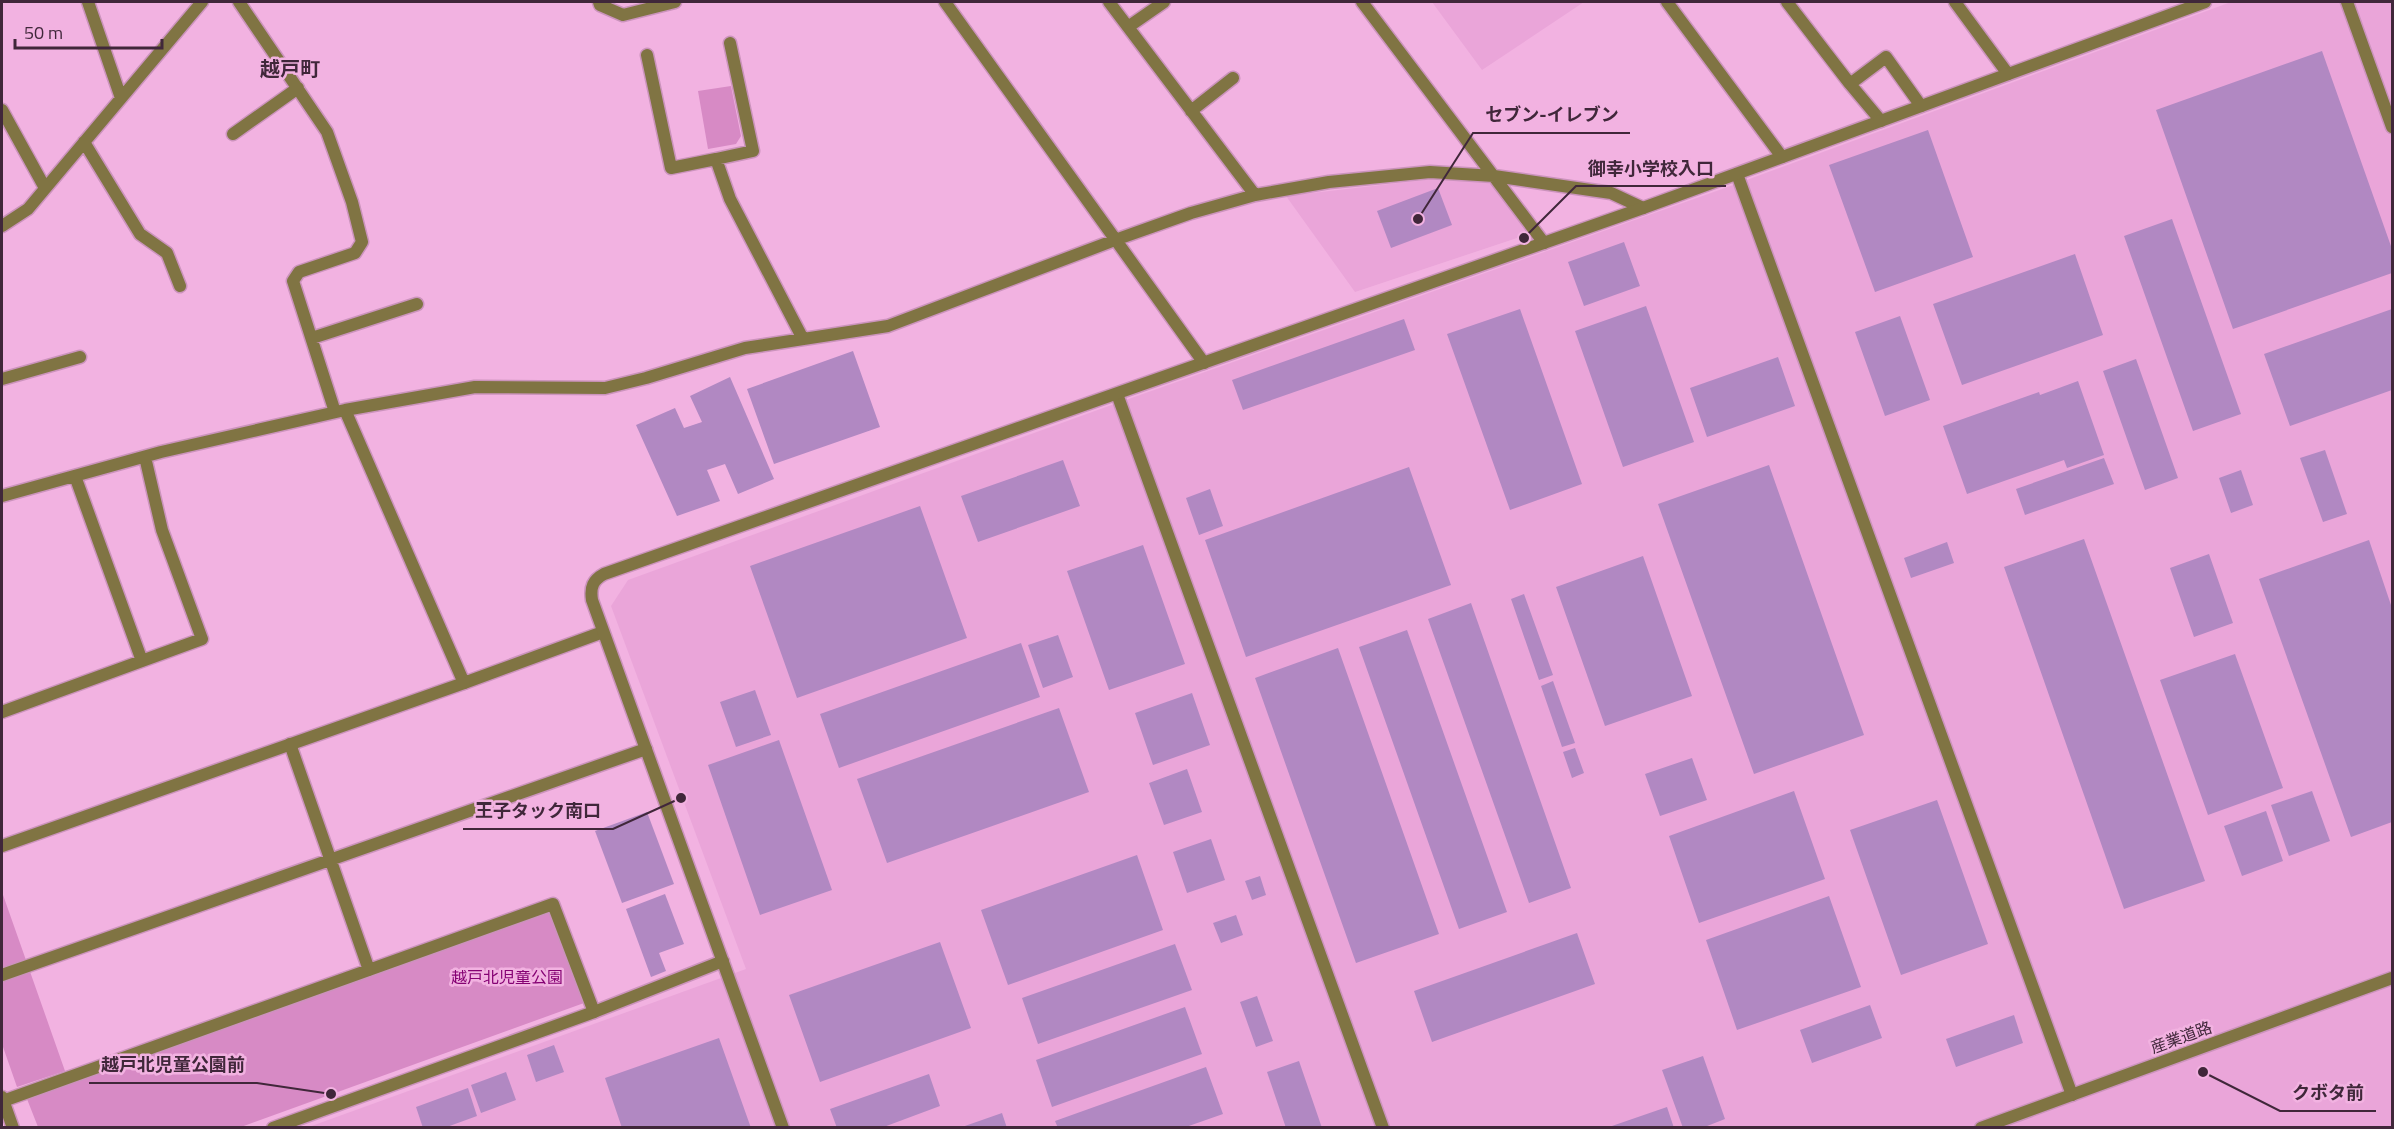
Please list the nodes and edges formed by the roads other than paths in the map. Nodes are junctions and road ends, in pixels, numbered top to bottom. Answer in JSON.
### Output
{"nodes":[{"id":1,"x":88,"y":2,"type":"edge"},
{"id":2,"x":202,"y":2,"type":"edge"},
{"id":3,"x":239,"y":2,"type":"edge"},
{"id":4,"x":599,"y":2,"type":"edge"},
{"id":5,"x":675,"y":2,"type":"edge"},
{"id":6,"x":945,"y":2,"type":"edge"},
{"id":7,"x":1109,"y":2,"type":"edge"},
{"id":8,"x":1164,"y":2,"type":"edge"},
{"id":9,"x":1362,"y":2,"type":"edge"},
{"id":10,"x":1667,"y":2,"type":"edge"},
{"id":11,"x":1787,"y":2,"type":"edge"},
{"id":12,"x":1955,"y":2,"type":"edge"},
{"id":13,"x":2205,"y":2,"type":"edge"},
{"id":14,"x":2347,"y":2,"type":"edge"},
{"id":15,"x":1128,"y":27,"type":"junction"},
{"id":16,"x":730,"y":43,"type":"dead end"},
{"id":17,"x":647,"y":55,"type":"dead end"},
{"id":18,"x":2008,"y":74,"type":"junction"},
{"id":19,"x":1233,"y":78,"type":"dead end"},
{"id":20,"x":1850,"y":84,"type":"junction"},
{"id":21,"x":298,"y":88,"type":"junction"},
{"id":22,"x":121,"y":98,"type":"junction"},
{"id":23,"x":1921,"y":106,"type":"junction"},
{"id":24,"x":2,"y":110,"type":"edge"},
{"id":25,"x":1191,"y":111,"type":"junction"},
{"id":26,"x":1881,"y":121,"type":"junction"},
{"id":27,"x":2392,"y":127,"type":"edge"},
{"id":28,"x":233,"y":134,"type":"dead end"},
{"id":29,"x":84,"y":142,"type":"junction"},
{"id":30,"x":1782,"y":157,"type":"junction"},
{"id":31,"x":716,"y":159,"type":"junction"},
{"id":32,"x":1737,"y":174,"type":"junction"},
{"id":33,"x":1494,"y":176,"type":"junction"},
{"id":34,"x":45,"y":188,"type":"junction"},
{"id":35,"x":1255,"y":195,"type":"junction"},
{"id":36,"x":1643,"y":208,"type":"junction"},
{"id":37,"x":2,"y":226,"type":"edge"},
{"id":38,"x":1115,"y":240,"type":"junction"},
{"id":39,"x":1544,"y":243,"type":"junction"},
{"id":40,"x":180,"y":286,"type":"dead end"},
{"id":41,"x":417,"y":304,"type":"dead end"},
{"id":42,"x":312,"y":338,"type":"junction"},
{"id":43,"x":803,"y":339,"type":"junction"},
{"id":44,"x":80,"y":357,"type":"dead end"},
{"id":45,"x":1204,"y":363,"type":"junction"},
{"id":46,"x":2,"y":379,"type":"edge"},
{"id":47,"x":1117,"y":394,"type":"junction"},
{"id":48,"x":340,"y":411,"type":"junction"},
{"id":49,"x":145,"y":457,"type":"junction"},
{"id":50,"x":75,"y":476,"type":"junction"},
{"id":51,"x":2,"y":496,"type":"edge"},
{"id":52,"x":603,"y":632,"type":"junction"},
{"id":53,"x":142,"y":661,"type":"junction"},
{"id":54,"x":464,"y":683,"type":"junction"},
{"id":55,"x":2,"y":712,"type":"edge"},
{"id":56,"x":290,"y":744,"type":"junction"},
{"id":57,"x":646,"y":749,"type":"junction"},
{"id":58,"x":2,"y":846,"type":"edge"},
{"id":59,"x":329,"y":860,"type":"junction"},
{"id":60,"x":723,"y":962,"type":"junction"},
{"id":61,"x":369,"y":970,"type":"junction"},
{"id":62,"x":2,"y":975,"type":"edge"},
{"id":63,"x":2392,"y":978,"type":"edge"},
{"id":64,"x":594,"y":1012,"type":"junction"},
{"id":65,"x":2072,"y":1095,"type":"junction"},
{"id":66,"x":2,"y":1099,"type":"edge"},
{"id":67,"x":13,"y":1128,"type":"edge"},
{"id":68,"x":273,"y":1128,"type":"edge"},
{"id":69,"x":783,"y":1128,"type":"edge"},
{"id":70,"x":1383,"y":1128,"type":"edge"},
{"id":71,"x":1981,"y":1128,"type":"edge"}],
"edges":[{"from":1,"to":22,"type":"street"},
{"from":2,"to":22,"type":"street"},
{"from":3,"to":21,"type":"street"},
{"from":4,"to":5,"type":"street"},
{"from":6,"to":38,"type":"street"},
{"from":7,"to":15,"type":"street"},
{"from":8,"to":15,"type":"street"},
{"from":9,"to":33,"type":"street"},
{"from":10,"to":30,"type":"street"},
{"from":11,"to":20,"type":"street"},
{"from":12,"to":18,"type":"street"},
{"from":13,"to":18,"type":"street"},
{"from":14,"to":27,"type":"street"},
{"from":15,"to":25,"type":"street"},
{"from":16,"to":31,"type":"street"},
{"from":17,"to":31,"type":"street"},
{"from":18,"to":23,"type":"street"},
{"from":19,"to":25,"type":"street"},
{"from":20,"to":23,"type":"street"},
{"from":20,"to":26,"type":"street"},
{"from":21,"to":28,"type":"street"},
{"from":21,"to":42,"type":"street"},
{"from":22,"to":29,"type":"street"},
{"from":23,"to":26,"type":"street"},
{"from":24,"to":34,"type":"street"},
{"from":25,"to":35,"type":"street"},
{"from":26,"to":30,"type":"street"},
{"from":29,"to":34,"type":"street"},
{"from":29,"to":40,"type":"street"},
{"from":30,"to":32,"type":"street"},
{"from":31,"to":43,"type":"street"},
{"from":32,"to":36,"type":"street"},
{"from":32,"to":65,"type":"street"},
{"from":33,"to":35,"type":"street"},
{"from":33,"to":36,"type":"street"},
{"from":33,"to":39,"type":"street"},
{"from":34,"to":37,"type":"street"},
{"from":35,"to":38,"type":"street"},
{"from":36,"to":39,"type":"street"},
{"from":38,"to":43,"type":"street"},
{"from":38,"to":45,"type":"street"},
{"from":39,"to":45,"type":"street"},
{"from":41,"to":42,"type":"street"},
{"from":42,"to":48,"type":"street"},
{"from":43,"to":48,"type":"street"},
{"from":44,"to":46,"type":"street"},
{"from":45,"to":47,"type":"street"},
{"from":47,"to":52,"type":"street"},
{"from":47,"to":70,"type":"street"},
{"from":48,"to":49,"type":"street"},
{"from":48,"to":54,"type":"street"},
{"from":49,"to":50,"type":"street"},
{"from":49,"to":53,"type":"street"},
{"from":50,"to":51,"type":"street"},
{"from":50,"to":53,"type":"street"},
{"from":52,"to":54,"type":"street"},
{"from":52,"to":57,"type":"street"},
{"from":53,"to":55,"type":"street"},
{"from":54,"to":56,"type":"street"},
{"from":56,"to":58,"type":"street"},
{"from":56,"to":59,"type":"street"},
{"from":57,"to":59,"type":"street"},
{"from":57,"to":60,"type":"street"},
{"from":59,"to":61,"type":"street"},
{"from":59,"to":62,"type":"street"},
{"from":60,"to":64,"type":"street"},
{"from":60,"to":69,"type":"street"},
{"from":61,"to":64,"type":"street"},
{"from":61,"to":66,"type":"street"},
{"from":63,"to":65,"type":"street","name":"産業道路"},
{"from":64,"to":68,"type":"street"},
{"from":65,"to":71,"type":"street","name":"産業道路"},
{"from":66,"to":67,"type":"street"}]}
